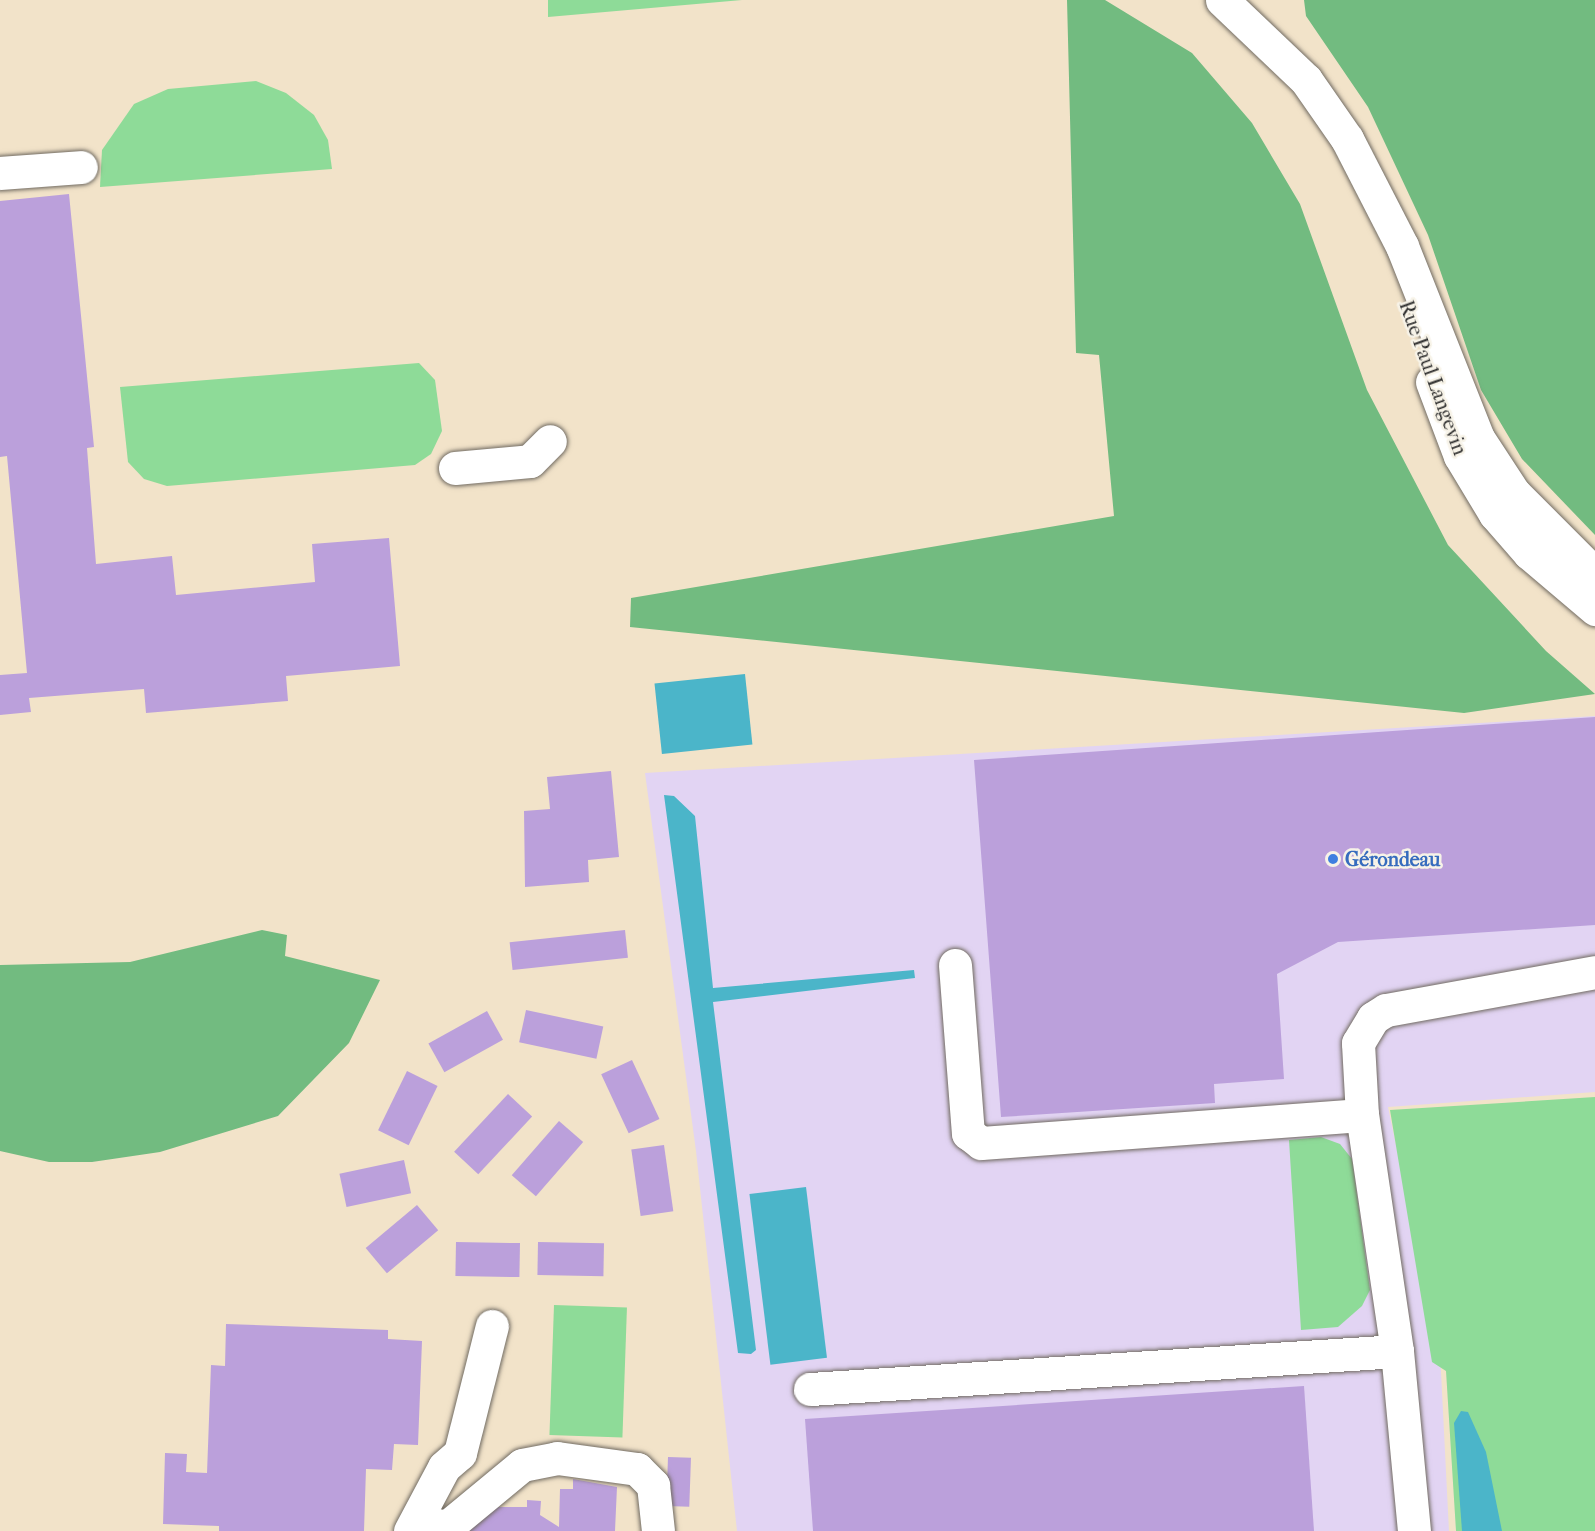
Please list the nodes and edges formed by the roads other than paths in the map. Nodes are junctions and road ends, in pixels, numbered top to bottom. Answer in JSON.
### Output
{"nodes":[{"id":1,"x":1222,"y":0,"type":"edge"},
{"id":2,"x":81,"y":167,"type":"dead end"},
{"id":3,"x":0,"y":173,"type":"edge"},
{"id":4,"x":1378,"y":206,"type":"junction"},
{"id":5,"x":550,"y":441,"type":"dead end"},
{"id":6,"x":455,"y":468,"type":"dead end"},
{"id":7,"x":1595,"y":574,"type":"edge"},
{"id":8,"x":1595,"y":609,"type":"edge"},
{"id":9,"x":955,"y":965,"type":"dead end"},
{"id":10,"x":1595,"y":972,"type":"edge"},
{"id":11,"x":1362,"y":1114,"type":"junction"},
{"id":12,"x":492,"y":1326,"type":"dead end"},
{"id":13,"x":1397,"y":1350,"type":"junction"},
{"id":14,"x":810,"y":1389,"type":"dead end"},
{"id":15,"x":414,"y":1526,"type":"edge"},
{"id":16,"x":658,"y":1531,"type":"edge"},
{"id":17,"x":1414,"y":1531,"type":"edge"}],
"edges":[{"from":1,"to":4,"type":"main road","name":"Rue Paul Langevin"},
{"from":2,"to":3,"type":"main road"},
{"from":4,"to":7,"type":"main road","name":"Rue Paul Langevin"},
{"from":4,"to":8,"type":"main road","name":"Rue Paul Langevin"},
{"from":5,"to":6,"type":"main road"},
{"from":9,"to":11,"type":"main road"},
{"from":10,"to":11,"type":"main road"},
{"from":11,"to":13,"type":"main road"},
{"from":12,"to":15,"type":"main road"},
{"from":13,"to":14,"type":"main road"},
{"from":13,"to":17,"type":"main road"},
{"from":15,"to":16,"type":"main road"}]}
